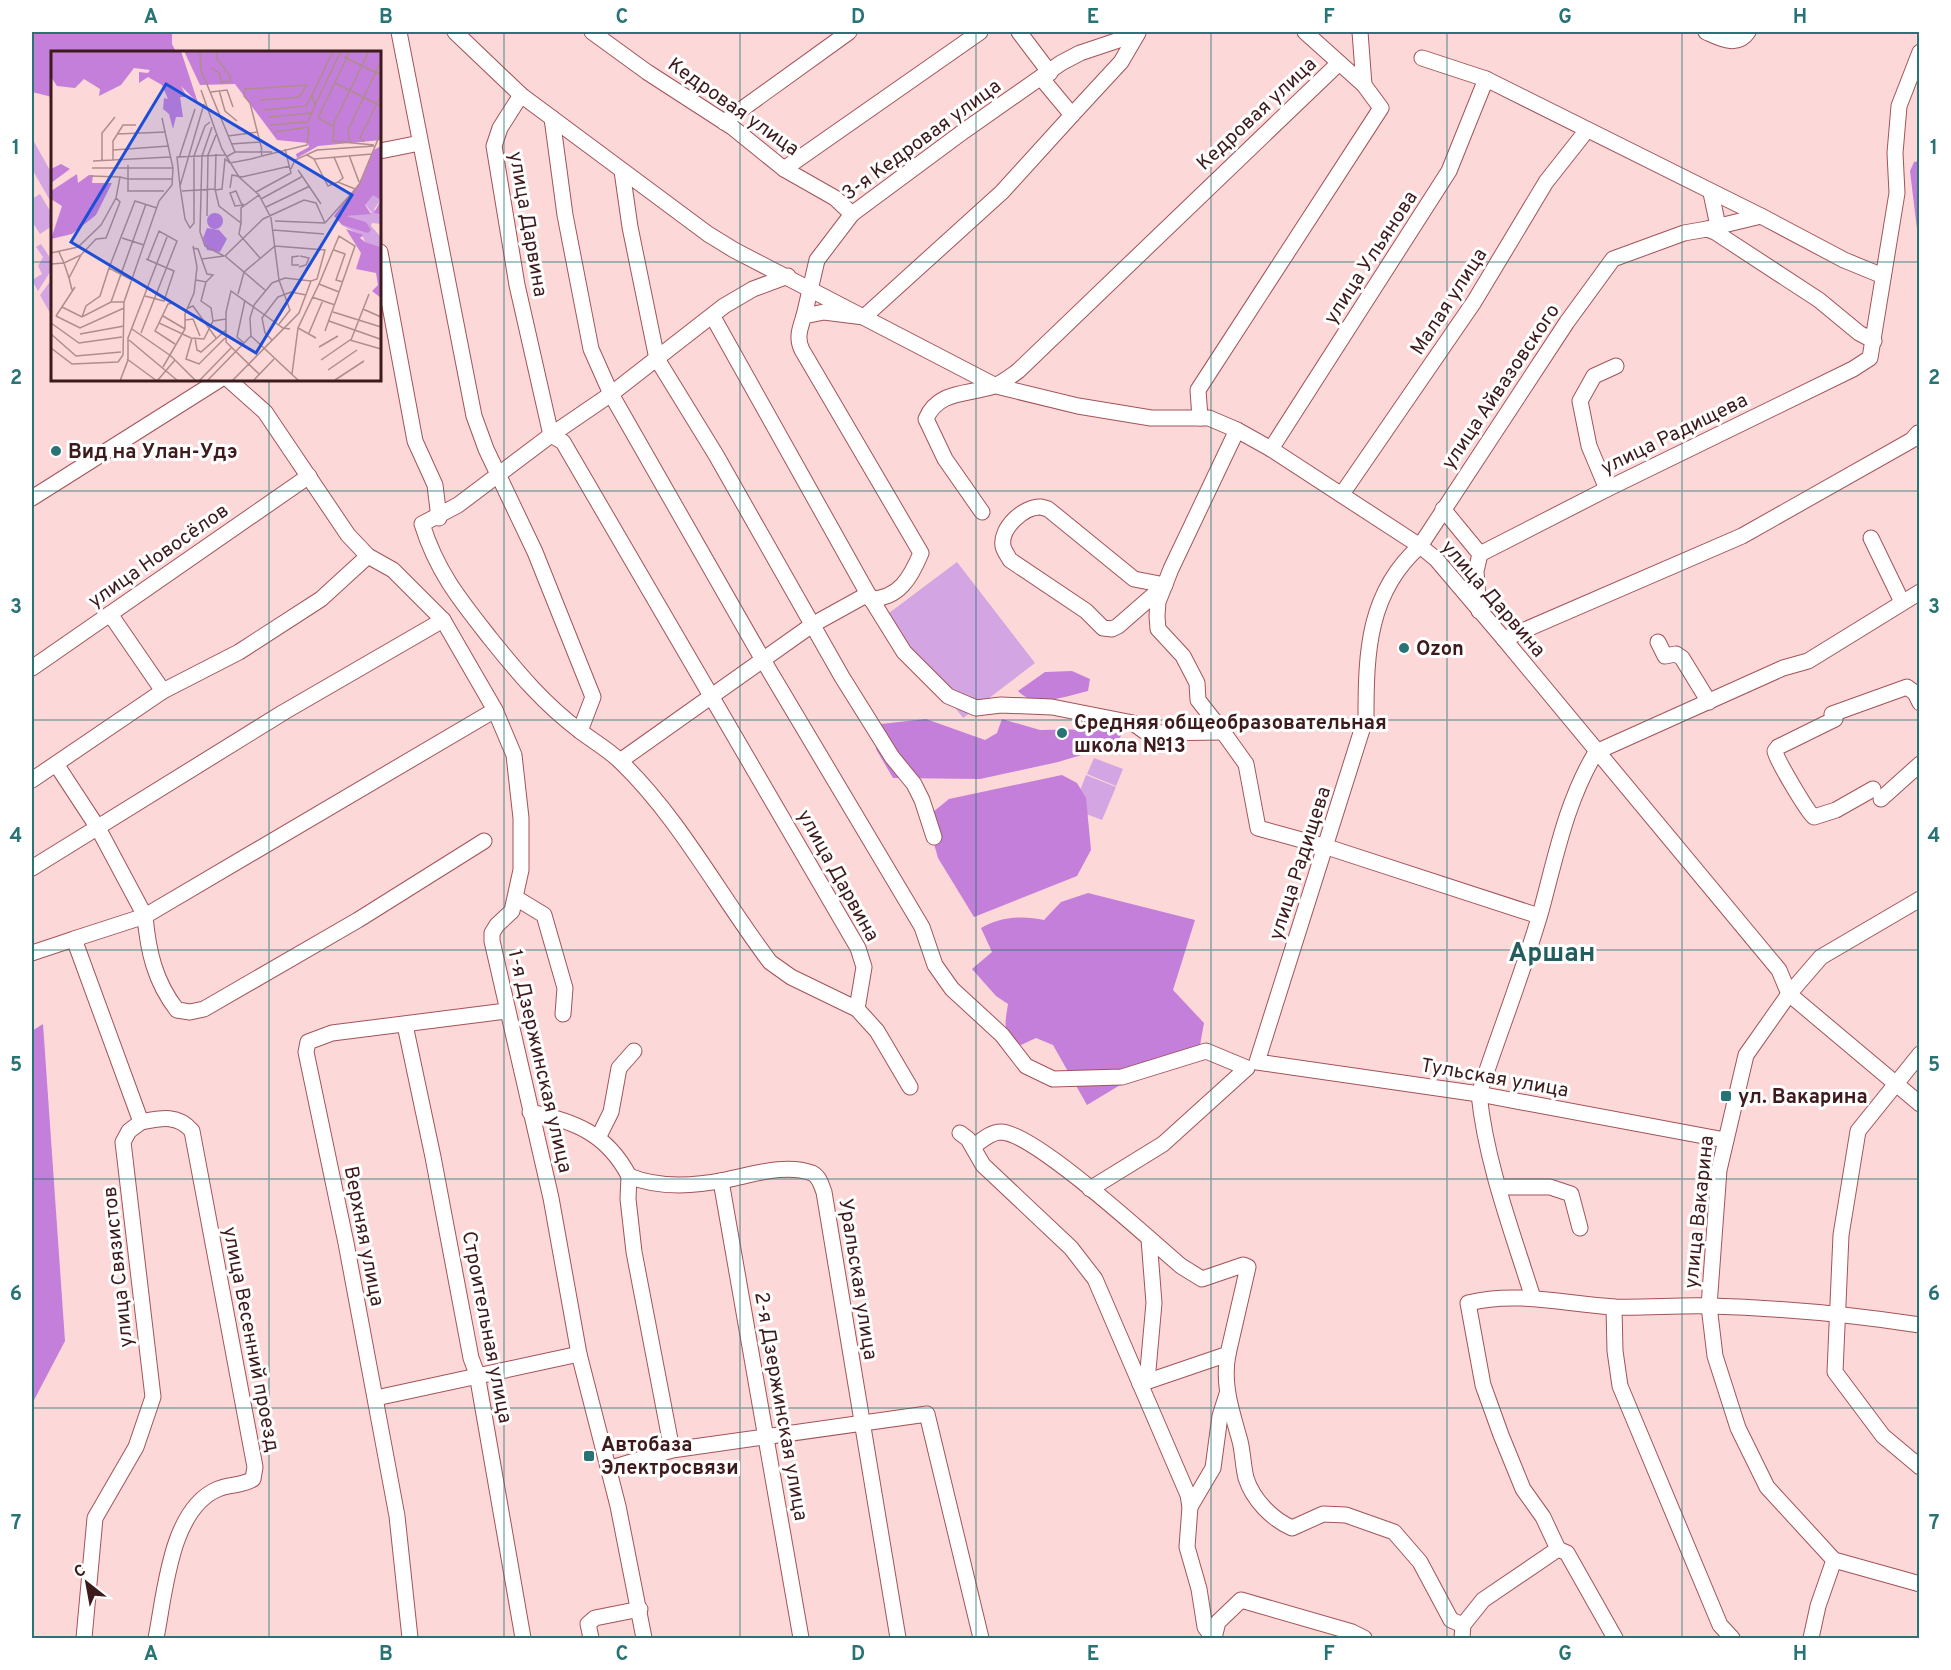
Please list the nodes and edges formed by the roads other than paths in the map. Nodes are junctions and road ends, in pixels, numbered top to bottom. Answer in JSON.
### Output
{"nodes":[{"id":1,"x":399,"y":32,"type":"edge"},
{"id":2,"x":455,"y":32,"type":"edge"},
{"id":3,"x":592,"y":32,"type":"edge"},
{"id":4,"x":849,"y":32,"type":"edge"},
{"id":5,"x":980,"y":32,"type":"edge"},
{"id":6,"x":1019,"y":32,"type":"edge"},
{"id":7,"x":1305,"y":32,"type":"edge"},
{"id":8,"x":1360,"y":32,"type":"edge"},
{"id":9,"x":1706,"y":32,"type":"edge"},
{"id":10,"x":1748,"y":32,"type":"edge"},
{"id":11,"x":1138,"y":33,"type":"edge"},
{"id":12,"x":1920,"y":52,"type":"edge"},
{"id":13,"x":1422,"y":58,"type":"dead end"},
{"id":14,"x":1339,"y":63,"type":"junction"},
{"id":15,"x":1046,"y":76,"type":"junction"},
{"id":16,"x":1486,"y":79,"type":"junction"},
{"id":17,"x":1364,"y":85,"type":"junction"},
{"id":18,"x":521,"y":95,"type":"junction"},
{"id":19,"x":1072,"y":115,"type":"junction"},
{"id":20,"x":552,"y":118,"type":"junction"},
{"id":21,"x":724,"y":122,"type":"junction"},
{"id":22,"x":1587,"y":130,"type":"junction"},
{"id":23,"x":420,"y":143,"type":"junction"},
{"id":24,"x":381,"y":151,"type":"edge"},
{"id":25,"x":784,"y":169,"type":"junction"},
{"id":26,"x":622,"y":171,"type":"junction"},
{"id":27,"x":1711,"y":193,"type":"junction"},
{"id":28,"x":852,"y":214,"type":"junction"},
{"id":29,"x":1761,"y":216,"type":"junction"},
{"id":30,"x":1713,"y":227,"type":"junction"},
{"id":31,"x":381,"y":257,"type":"edge"},
{"id":32,"x":788,"y":276,"type":"junction"},
{"id":33,"x":1883,"y":276,"type":"junction"},
{"id":34,"x":809,"y":287,"type":"junction"},
{"id":35,"x":804,"y":316,"type":"junction"},
{"id":36,"x":713,"y":317,"type":"junction"},
{"id":37,"x":864,"y":317,"type":"junction"},
{"id":38,"x":1874,"y":341,"type":"junction"},
{"id":39,"x":657,"y":359,"type":"junction"},
{"id":40,"x":1616,"y":366,"type":"dead end"},
{"id":41,"x":217,"y":381,"type":"edge"},
{"id":42,"x":230,"y":381,"type":"edge"},
{"id":43,"x":996,"y":386,"type":"junction"},
{"id":44,"x":611,"y":394,"type":"junction"},
{"id":45,"x":1200,"y":418,"type":"junction"},
{"id":46,"x":1237,"y":430,"type":"junction"},
{"id":47,"x":1918,"y":433,"type":"dead end"},
{"id":48,"x":551,"y":435,"type":"junction"},
{"id":49,"x":1271,"y":449,"type":"junction"},
{"id":50,"x":499,"y":472,"type":"junction"},
{"id":51,"x":309,"y":476,"type":"junction"},
{"id":52,"x":1607,"y":489,"type":"junction"},
{"id":53,"x":1342,"y":494,"type":"junction"},
{"id":54,"x":32,"y":498,"type":"edge"},
{"id":55,"x":1443,"y":509,"type":"junction"},
{"id":56,"x":982,"y":512,"type":"dead end"},
{"id":57,"x":439,"y":518,"type":"junction"},
{"id":58,"x":1871,"y":538,"type":"dead end"},
{"id":59,"x":1420,"y":546,"type":"junction"},
{"id":60,"x":1480,"y":554,"type":"junction"},
{"id":61,"x":368,"y":556,"type":"junction"},
{"id":62,"x":1165,"y":585,"type":"junction"},
{"id":63,"x":1920,"y":592,"type":"edge"},
{"id":64,"x":869,"y":597,"type":"junction"},
{"id":65,"x":1902,"y":602,"type":"junction"},
{"id":66,"x":1479,"y":611,"type":"junction"},
{"id":67,"x":111,"y":614,"type":"junction"},
{"id":68,"x":443,"y":620,"type":"junction"},
{"id":69,"x":812,"y":625,"type":"junction"},
{"id":70,"x":1504,"y":639,"type":"junction"},
{"id":71,"x":1658,"y":642,"type":"dead end"},
{"id":72,"x":763,"y":660,"type":"junction"},
{"id":73,"x":32,"y":668,"type":"edge"},
{"id":74,"x":163,"y":691,"type":"junction"},
{"id":75,"x":710,"y":696,"type":"junction"},
{"id":76,"x":1709,"y":702,"type":"junction"},
{"id":77,"x":1920,"y":703,"type":"edge"},
{"id":78,"x":495,"y":710,"type":"junction"},
{"id":79,"x":580,"y":731,"type":"junction"},
{"id":80,"x":1223,"y":732,"type":"junction"},
{"id":81,"x":1596,"y":752,"type":"junction"},
{"id":82,"x":620,"y":761,"type":"junction"},
{"id":83,"x":56,"y":764,"type":"junction"},
{"id":84,"x":1920,"y":764,"type":"edge"},
{"id":85,"x":32,"y":780,"type":"edge"},
{"id":86,"x":98,"y":828,"type":"junction"},
{"id":87,"x":934,"y":837,"type":"dead end"},
{"id":88,"x":484,"y":841,"type":"dead end"},
{"id":89,"x":1327,"y":847,"type":"junction"},
{"id":90,"x":32,"y":868,"type":"edge"},
{"id":91,"x":516,"y":898,"type":"junction"},
{"id":92,"x":1920,"y":899,"type":"edge"},
{"id":93,"x":145,"y":916,"type":"junction"},
{"id":94,"x":1539,"y":916,"type":"junction"},
{"id":95,"x":74,"y":939,"type":"junction"},
{"id":96,"x":32,"y":953,"type":"edge"},
{"id":97,"x":1789,"y":994,"type":"junction"},
{"id":98,"x":857,"y":1009,"type":"junction"},
{"id":99,"x":506,"y":1011,"type":"junction"},
{"id":100,"x":562,"y":1014,"type":"dead end"},
{"id":101,"x":405,"y":1025,"type":"junction"},
{"id":102,"x":634,"y":1051,"type":"dead end"},
{"id":103,"x":1920,"y":1054,"type":"edge"},
{"id":104,"x":1252,"y":1065,"type":"junction"},
{"id":105,"x":1894,"y":1083,"type":"junction"},
{"id":106,"x":909,"y":1087,"type":"dead end"},
{"id":107,"x":1479,"y":1094,"type":"junction"},
{"id":108,"x":1920,"y":1104,"type":"edge"},
{"id":109,"x":530,"y":1112,"type":"junction"},
{"id":110,"x":141,"y":1122,"type":"junction"},
{"id":111,"x":960,"y":1133,"type":"dead end"},
{"id":112,"x":599,"y":1136,"type":"junction"},
{"id":113,"x":1725,"y":1140,"type":"junction"},
{"id":114,"x":973,"y":1147,"type":"junction"},
{"id":115,"x":629,"y":1176,"type":"junction"},
{"id":116,"x":721,"y":1181,"type":"junction"},
{"id":117,"x":1499,"y":1187,"type":"junction"},
{"id":118,"x":1090,"y":1189,"type":"junction"},
{"id":119,"x":1580,"y":1228,"type":"dead end"},
{"id":120,"x":1149,"y":1239,"type":"junction"},
{"id":121,"x":1533,"y":1298,"type":"junction"},
{"id":122,"x":1709,"y":1306,"type":"junction"},
{"id":123,"x":1614,"y":1307,"type":"junction"},
{"id":124,"x":1836,"y":1312,"type":"junction"},
{"id":125,"x":1920,"y":1325,"type":"edge"},
{"id":126,"x":579,"y":1353,"type":"junction"},
{"id":127,"x":1228,"y":1354,"type":"junction"},
{"id":128,"x":477,"y":1374,"type":"junction"},
{"id":129,"x":1144,"y":1382,"type":"junction"},
{"id":130,"x":1227,"y":1391,"type":"junction"},
{"id":131,"x":376,"y":1398,"type":"junction"},
{"id":132,"x":861,"y":1422,"type":"junction"},
{"id":133,"x":766,"y":1435,"type":"junction"},
{"id":134,"x":672,"y":1450,"type":"junction"},
{"id":135,"x":1920,"y":1467,"type":"edge"},
{"id":136,"x":608,"y":1469,"type":"junction"},
{"id":137,"x":1190,"y":1507,"type":"junction"},
{"id":138,"x":1558,"y":1549,"type":"junction"},
{"id":139,"x":1834,"y":1560,"type":"junction"},
{"id":140,"x":1920,"y":1584,"type":"edge"},
{"id":141,"x":640,"y":1610,"type":"junction"},
{"id":142,"x":1462,"y":1632,"type":"edge"},
{"id":143,"x":1608,"y":1636,"type":"edge"},
{"id":144,"x":84,"y":1638,"type":"edge"},
{"id":145,"x":156,"y":1638,"type":"edge"},
{"id":146,"x":410,"y":1638,"type":"edge"},
{"id":147,"x":523,"y":1638,"type":"edge"},
{"id":148,"x":591,"y":1638,"type":"edge"},
{"id":149,"x":644,"y":1638,"type":"edge"},
{"id":150,"x":801,"y":1638,"type":"edge"},
{"id":151,"x":898,"y":1638,"type":"edge"},
{"id":152,"x":981,"y":1638,"type":"edge"},
{"id":153,"x":1214,"y":1638,"type":"edge"},
{"id":154,"x":1364,"y":1638,"type":"edge"},
{"id":155,"x":1732,"y":1638,"type":"edge"},
{"id":156,"x":1811,"y":1638,"type":"edge"}],
"edges":[{"from":1,"to":23,"type":"street"},
{"from":2,"to":18,"type":"street"},
{"from":3,"to":21,"type":"street","name":"Кедровая улица"},
{"from":4,"to":21,"type":"street"},
{"from":5,"to":25,"type":"street"},
{"from":6,"to":15,"type":"street"},
{"from":7,"to":14,"type":"street"},
{"from":8,"to":17,"type":"street"},
{"from":9,"to":10,"type":"street"},
{"from":11,"to":15,"type":"street","name":"3-я Кедровая улица"},
{"from":11,"to":19,"type":"street"},
{"from":12,"to":33,"type":"street"},
{"from":13,"to":16,"type":"street"},
{"from":14,"to":17,"type":"street","name":"Кедровая улица"},
{"from":14,"to":43,"type":"street","name":"Кедровая улица"},
{"from":15,"to":19,"type":"street"},
{"from":15,"to":28,"type":"street","name":"3-я Кедровая улица"},
{"from":16,"to":22,"type":"street"},
{"from":16,"to":49,"type":"street","name":"улица Ульянова"},
{"from":17,"to":45,"type":"street","name":"Кедровая улица"},
{"from":18,"to":20,"type":"street"},
{"from":18,"to":48,"type":"street","name":"улица Дарвина"},
{"from":19,"to":37,"type":"street"},
{"from":20,"to":26,"type":"street"},
{"from":20,"to":44,"type":"street","name":"улица Дарвина"},
{"from":21,"to":25,"type":"street","name":"Кедровая улица"},
{"from":22,"to":27,"type":"street"},
{"from":22,"to":53,"type":"street","name":"Малая улица"},
{"from":23,"to":24,"type":"street"},
{"from":23,"to":50,"type":"street"},
{"from":25,"to":28,"type":"street","name":"Кедровая улица"},
{"from":26,"to":32,"type":"street"},
{"from":26,"to":39,"type":"street"},
{"from":27,"to":29,"type":"street"},
{"from":27,"to":30,"type":"street"},
{"from":28,"to":34,"type":"street","name":"3-я Кедровая улица"},
{"from":29,"to":30,"type":"street"},
{"from":29,"to":33,"type":"street"},
{"from":30,"to":38,"type":"street"},
{"from":30,"to":55,"type":"street","name":"улица Айвазовского"},
{"from":31,"to":57,"type":"street"},
{"from":32,"to":34,"type":"street"},
{"from":32,"to":36,"type":"street"},
{"from":33,"to":38,"type":"street"},
{"from":34,"to":35,"type":"street","name":"3-я Кедровая улица"},
{"from":34,"to":37,"type":"street","name":"улица Дарвина"},
{"from":35,"to":37,"type":"street","name":"улица Дарвина"},
{"from":35,"to":64,"type":"street"},
{"from":36,"to":39,"type":"street"},
{"from":36,"to":64,"type":"street"},
{"from":37,"to":43,"type":"street","name":"улица Дарвина"},
{"from":38,"to":52,"type":"street","name":"улица Радищева"},
{"from":39,"to":44,"type":"street"},
{"from":39,"to":69,"type":"street"},
{"from":40,"to":52,"type":"street"},
{"from":41,"to":54,"type":"street"},
{"from":42,"to":51,"type":"street","name":"1-я Дзержинская улица"},
{"from":43,"to":45,"type":"street","name":"улица Дарвина"},
{"from":43,"to":56,"type":"street"},
{"from":44,"to":48,"type":"street"},
{"from":44,"to":72,"type":"street","name":"улица Дарвина"},
{"from":45,"to":46,"type":"street","name":"улица Дарвина"},
{"from":46,"to":49,"type":"street","name":"улица Дарвина"},
{"from":46,"to":62,"type":"street"},
{"from":47,"to":70,"type":"street"},
{"from":48,"to":50,"type":"street"},
{"from":48,"to":75,"type":"street","name":"улица Дарвина"},
{"from":49,"to":53,"type":"street","name":"улица Дарвина"},
{"from":50,"to":57,"type":"street"},
{"from":50,"to":79,"type":"street"},
{"from":51,"to":61,"type":"street","name":"1-я Дзержинская улица"},
{"from":51,"to":67,"type":"street","name":"улица Новосёлов"},
{"from":52,"to":60,"type":"street","name":"улица Радищева"},
{"from":53,"to":59,"type":"street","name":"улица Дарвина"},
{"from":55,"to":59,"type":"street","name":"улица Айвазовского"},
{"from":55,"to":60,"type":"street"},
{"from":57,"to":79,"type":"street"},
{"from":58,"to":65,"type":"street"},
{"from":59,"to":66,"type":"street","name":"улица Дарвина"},
{"from":59,"to":89,"type":"street","name":"улица Радищева"},
{"from":60,"to":66,"type":"street"},
{"from":61,"to":68,"type":"street","name":"1-я Дзержинская улица"},
{"from":61,"to":74,"type":"street"},
{"from":62,"to":62,"type":"street"},
{"from":62,"to":80,"type":"street"},
{"from":63,"to":65,"type":"street"},
{"from":64,"to":69,"type":"street"},
{"from":64,"to":80,"type":"street"},
{"from":65,"to":76,"type":"street"},
{"from":66,"to":70,"type":"street","name":"улица Дарвина"},
{"from":67,"to":73,"type":"street","name":"улица Новосёлов"},
{"from":67,"to":74,"type":"street"},
{"from":68,"to":78,"type":"street","name":"1-я Дзержинская улица"},
{"from":68,"to":86,"type":"street"},
{"from":69,"to":72,"type":"street"},
{"from":69,"to":87,"type":"street"},
{"from":70,"to":81,"type":"street","name":"улица Дарвина"},
{"from":71,"to":76,"type":"street"},
{"from":72,"to":75,"type":"street"},
{"from":72,"to":104,"type":"street","name":"улица Дарвина"},
{"from":74,"to":83,"type":"street"},
{"from":75,"to":82,"type":"street"},
{"from":75,"to":98,"type":"street","name":"улица Дарвина"},
{"from":76,"to":81,"type":"street"},
{"from":77,"to":84,"type":"street"},
{"from":78,"to":91,"type":"street","name":"1-я Дзержинская улица"},
{"from":78,"to":93,"type":"street"},
{"from":79,"to":82,"type":"street"},
{"from":80,"to":89,"type":"street"},
{"from":81,"to":94,"type":"street"},
{"from":81,"to":97,"type":"street","name":"улица Дарвина"},
{"from":82,"to":98,"type":"street"},
{"from":83,"to":85,"type":"street"},
{"from":83,"to":86,"type":"street"},
{"from":86,"to":90,"type":"street"},
{"from":86,"to":93,"type":"street"},
{"from":88,"to":93,"type":"street"},
{"from":89,"to":94,"type":"street"},
{"from":89,"to":104,"type":"street","name":"улица Радищева"},
{"from":91,"to":99,"type":"street","name":"1-я Дзержинская улица"},
{"from":91,"to":100,"type":"street"},
{"from":92,"to":97,"type":"street","name":"улица Вакарина"},
{"from":93,"to":95,"type":"street"},
{"from":94,"to":107,"type":"street"},
{"from":95,"to":96,"type":"street"},
{"from":95,"to":110,"type":"street"},
{"from":97,"to":105,"type":"street","name":"улица Дарвина"},
{"from":97,"to":113,"type":"street","name":"улица Вакарина"},
{"from":98,"to":106,"type":"street"},
{"from":99,"to":101,"type":"street","name":"Верхняя улица"},
{"from":99,"to":109,"type":"street","name":"1-я Дзержинская улица"},
{"from":101,"to":128,"type":"street","name":"Строительная улица"},
{"from":101,"to":131,"type":"street","name":"Верхняя улица"},
{"from":102,"to":112,"type":"street"},
{"from":103,"to":105,"type":"street"},
{"from":104,"to":107,"type":"street","name":"Тульская улица"},
{"from":104,"to":118,"type":"street"},
{"from":105,"to":108,"type":"street","name":"улица Дарвина"},
{"from":105,"to":124,"type":"street"},
{"from":107,"to":113,"type":"street","name":"Тульская улица"},
{"from":107,"to":117,"type":"street"},
{"from":109,"to":112,"type":"street"},
{"from":109,"to":126,"type":"street","name":"1-я Дзержинская улица"},
{"from":110,"to":144,"type":"street","name":"улица Связистов"},
{"from":110,"to":145,"type":"street","name":"улица Весенний проезд"},
{"from":111,"to":114,"type":"street"},
{"from":112,"to":115,"type":"street"},
{"from":113,"to":122,"type":"street","name":"улица Вакарина"},
{"from":114,"to":118,"type":"street"},
{"from":114,"to":129,"type":"street"},
{"from":115,"to":116,"type":"street","name":"Уральская улица"},
{"from":115,"to":134,"type":"street"},
{"from":116,"to":132,"type":"street","name":"Уральская улица"},
{"from":116,"to":133,"type":"street","name":"2-я Дзержинская улица"},
{"from":117,"to":119,"type":"street"},
{"from":117,"to":121,"type":"street"},
{"from":118,"to":120,"type":"street"},
{"from":120,"to":127,"type":"street"},
{"from":120,"to":129,"type":"street"},
{"from":121,"to":123,"type":"street"},
{"from":121,"to":138,"type":"street"},
{"from":122,"to":123,"type":"street"},
{"from":122,"to":124,"type":"street"},
{"from":122,"to":139,"type":"street","name":"улица Вакарина"},
{"from":123,"to":155,"type":"street"},
{"from":124,"to":125,"type":"street"},
{"from":124,"to":135,"type":"street"},
{"from":126,"to":128,"type":"street"},
{"from":126,"to":136,"type":"street","name":"1-я Дзержинская улица"},
{"from":127,"to":129,"type":"street"},
{"from":127,"to":130,"type":"street"},
{"from":128,"to":131,"type":"street"},
{"from":128,"to":147,"type":"street","name":"Строительная улица"},
{"from":129,"to":137,"type":"street"},
{"from":130,"to":137,"type":"street"},
{"from":130,"to":142,"type":"street"},
{"from":131,"to":146,"type":"street","name":"Верхняя улица"},
{"from":132,"to":133,"type":"street"},
{"from":132,"to":151,"type":"street","name":"Уральская улица"},
{"from":132,"to":152,"type":"street"},
{"from":133,"to":134,"type":"street"},
{"from":133,"to":150,"type":"street","name":"2-я Дзержинская улица"},
{"from":134,"to":136,"type":"street"},
{"from":136,"to":141,"type":"street","name":"1-я Дзержинская улица"},
{"from":137,"to":153,"type":"street"},
{"from":138,"to":142,"type":"street"},
{"from":138,"to":143,"type":"street"},
{"from":139,"to":140,"type":"street"},
{"from":139,"to":156,"type":"street"},
{"from":141,"to":148,"type":"street"},
{"from":141,"to":149,"type":"street","name":"1-я Дзержинская улица"},
{"from":153,"to":154,"type":"street"}]}
